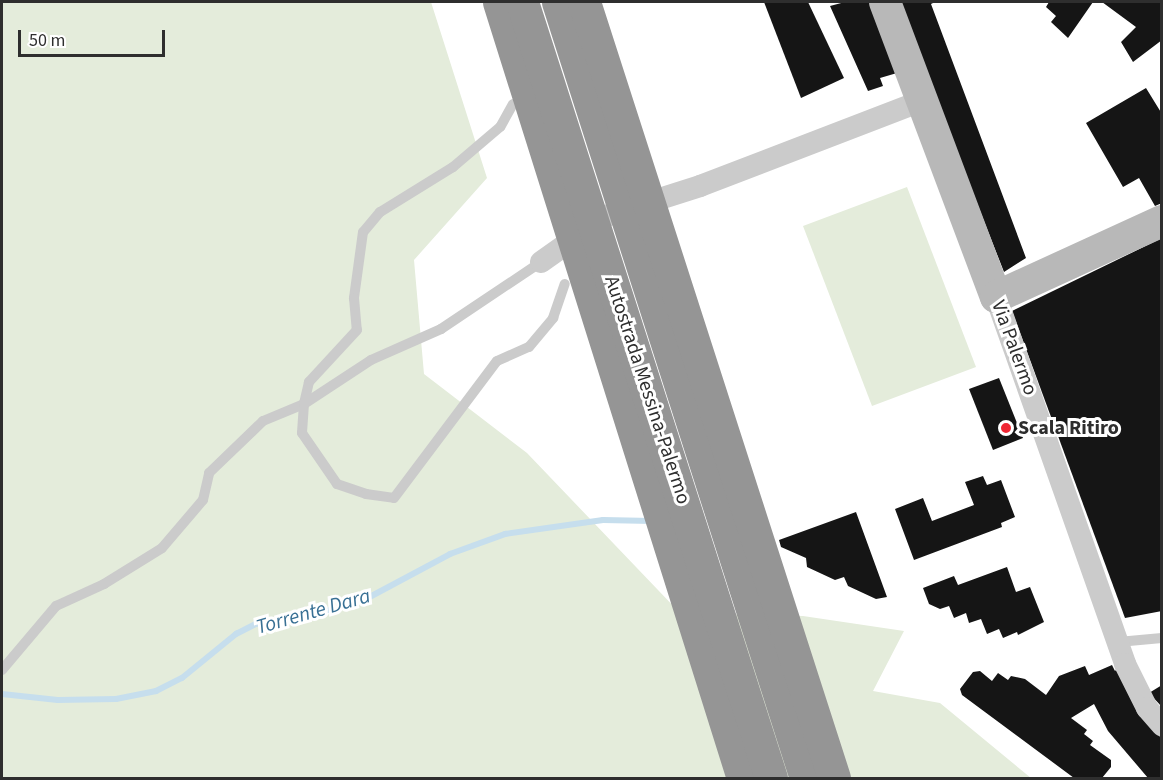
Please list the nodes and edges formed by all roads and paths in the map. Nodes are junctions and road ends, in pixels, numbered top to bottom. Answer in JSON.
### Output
{"nodes":[{"id":1,"x":499,"y":2,"type":"edge"},
{"id":2,"x":522,"y":2,"type":"edge"},
{"id":3,"x":558,"y":2,"type":"edge"},
{"id":4,"x":584,"y":2,"type":"edge"},
{"id":5,"x":885,"y":2,"type":"edge"},
{"id":6,"x":921,"y":101,"type":"junction"},
{"id":7,"x":513,"y":104,"type":"dead end"},
{"id":8,"x":1161,"y":221,"type":"edge"},
{"id":9,"x":541,"y":262,"type":"joint"},
{"id":10,"x":565,"y":284,"type":"dead end"},
{"id":11,"x":996,"y":297,"type":"junction"},
{"id":12,"x":304,"y":404,"type":"junction"},
{"id":13,"x":1161,"y":638,"type":"edge"},
{"id":14,"x":1118,"y":642,"type":"junction"},
{"id":15,"x":2,"y":670,"type":"edge"},
{"id":16,"x":1161,"y":725,"type":"edge"},
{"id":17,"x":743,"y":778,"type":"edge"},
{"id":18,"x":771,"y":778,"type":"edge"},
{"id":19,"x":806,"y":778,"type":"edge"},
{"id":20,"x":834,"y":778,"type":"edge"}],
"edges":[{"from":1,"to":17,"type":"highway","bridge":true},
{"from":2,"to":18,"type":"highway","name":"Autostrada Messina-Palermo","bridge":true},
{"from":3,"to":19,"type":"highway","name":"Autostrada Messina-Palermo","bridge":true},
{"from":4,"to":20,"type":"highway","bridge":true},
{"from":5,"to":6,"type":"main road","name":"Via Palermo"},
{"from":6,"to":9,"type":"street"},
{"from":6,"to":11,"type":"main road","name":"Via Palermo"},
{"from":7,"to":12,"type":"lane"},
{"from":8,"to":11,"type":"main road"},
{"from":9,"to":12,"type":"lane"},
{"from":10,"to":12,"type":"lane"},
{"from":11,"to":14,"type":"street","name":"Via Palermo"},
{"from":12,"to":15,"type":"lane"},
{"from":13,"to":14,"type":"lane"},
{"from":14,"to":16,"type":"street","name":"Via Palermo"}]}
